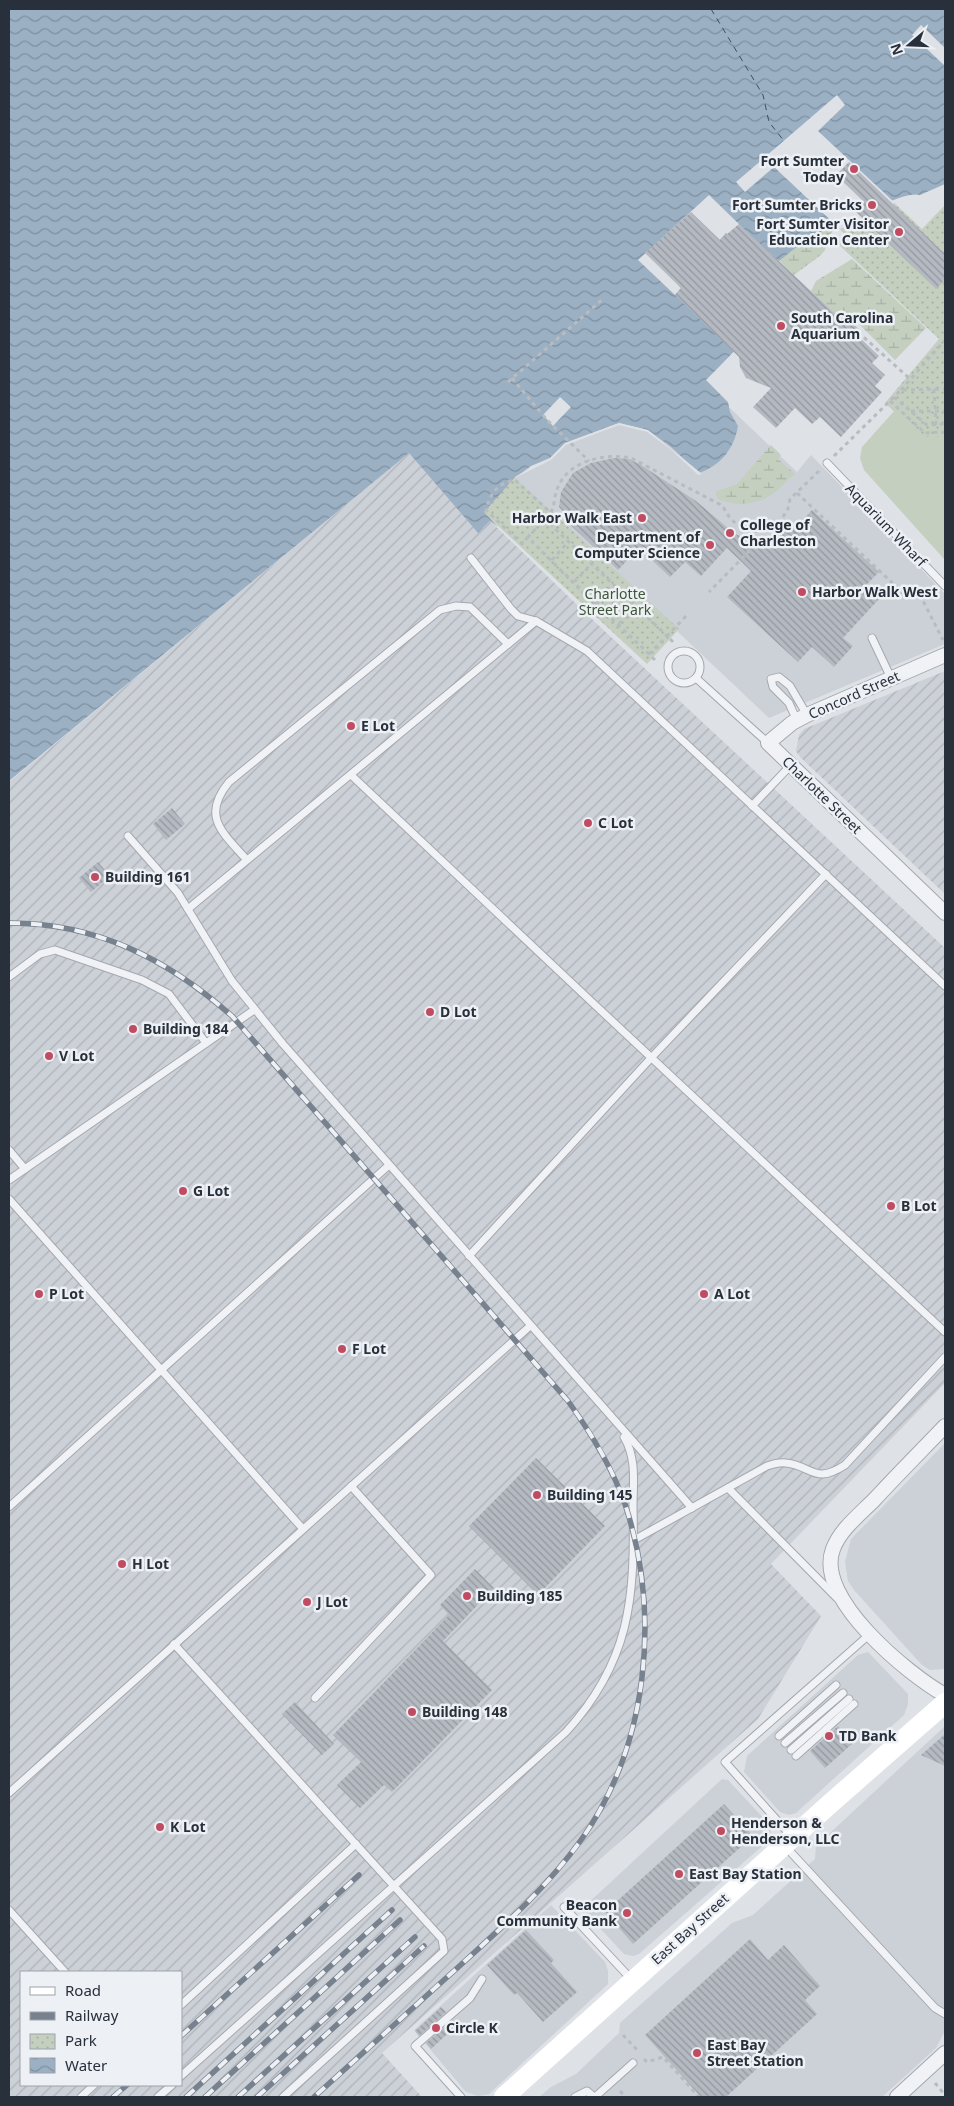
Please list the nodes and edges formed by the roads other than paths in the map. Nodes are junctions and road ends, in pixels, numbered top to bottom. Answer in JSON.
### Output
{"nodes":[{"id":1,"x":827,"y":463,"type":"road end"},
{"id":2,"x":471,"y":558,"type":"dead end"},
{"id":3,"x":945,"y":586,"type":"edge"},
{"id":4,"x":536,"y":621,"type":"junction"},
{"id":5,"x":872,"y":638,"type":"dead end"},
{"id":6,"x":508,"y":644,"type":"junction"},
{"id":7,"x":945,"y":655,"type":"edge"},
{"id":8,"x":696,"y":678,"type":"junction"},
{"id":9,"x":890,"y":678,"type":"junction"},
{"id":10,"x":802,"y":718,"type":"junction"},
{"id":11,"x":768,"y":743,"type":"junction"},
{"id":12,"x":791,"y":765,"type":"junction"},
{"id":13,"x":351,"y":775,"type":"junction"},
{"id":14,"x":752,"y":806,"type":"junction"},
{"id":15,"x":128,"y":836,"type":"dead end"},
{"id":16,"x":246,"y":859,"type":"junction"},
{"id":17,"x":826,"y":874,"type":"junction"},
{"id":18,"x":188,"y":909,"type":"junction"},
{"id":19,"x":945,"y":913,"type":"edge"},
{"id":20,"x":9,"y":978,"type":"edge"},
{"id":21,"x":945,"y":986,"type":"edge"},
{"id":22,"x":254,"y":1010,"type":"junction"},
{"id":23,"x":206,"y":1043,"type":"junction"},
{"id":24,"x":651,"y":1058,"type":"junction"},
{"id":25,"x":9,"y":1150,"type":"edge"},
{"id":26,"x":389,"y":1165,"type":"junction"},
{"id":27,"x":25,"y":1169,"type":"junction"},
{"id":28,"x":9,"y":1180,"type":"edge"},
{"id":29,"x":9,"y":1199,"type":"edge"},
{"id":30,"x":469,"y":1256,"type":"junction"},
{"id":31,"x":530,"y":1326,"type":"junction"},
{"id":32,"x":945,"y":1332,"type":"edge"},
{"id":33,"x":945,"y":1357,"type":"edge"},
{"id":34,"x":160,"y":1369,"type":"junction"},
{"id":35,"x":618,"y":1426,"type":"junction"},
{"id":36,"x":945,"y":1426,"type":"edge"},
{"id":37,"x":351,"y":1486,"type":"junction"},
{"id":38,"x":728,"y":1488,"type":"junction"},
{"id":39,"x":9,"y":1507,"type":"edge"},
{"id":40,"x":692,"y":1508,"type":"junction"},
{"id":41,"x":303,"y":1529,"type":"junction"},
{"id":42,"x":634,"y":1540,"type":"junction"},
{"id":43,"x":846,"y":1606,"type":"junction"},
{"id":44,"x":870,"y":1634,"type":"junction"},
{"id":45,"x":174,"y":1644,"type":"junction"},
{"id":46,"x":836,"y":1685,"type":"dead end"},
{"id":47,"x":843,"y":1693,"type":"dead end"},
{"id":48,"x":945,"y":1695,"type":"edge"},
{"id":49,"x":315,"y":1698,"type":"dead end"},
{"id":50,"x":945,"y":1703,"type":"edge"},
{"id":51,"x":779,"y":1736,"type":"dead end"},
{"id":52,"x":785,"y":1743,"type":"dead end"},
{"id":53,"x":791,"y":1750,"type":"dead end"},
{"id":54,"x":796,"y":1756,"type":"dead end"},
{"id":55,"x":9,"y":1793,"type":"edge"},
{"id":56,"x":788,"y":1842,"type":"junction"},
{"id":57,"x":356,"y":1844,"type":"junction"},
{"id":58,"x":395,"y":1887,"type":"junction"},
{"id":59,"x":564,"y":1907,"type":"dead end"},
{"id":60,"x":9,"y":1910,"type":"edge"},
{"id":61,"x":64,"y":1971,"type":"edge"},
{"id":62,"x":482,"y":1979,"type":"dead end"},
{"id":63,"x":633,"y":1981,"type":"junction"},
{"id":64,"x":182,"y":2004,"type":"edge"},
{"id":65,"x":945,"y":2014,"type":"edge"},
{"id":66,"x":945,"y":2053,"type":"edge"},
{"id":67,"x":633,"y":2063,"type":"dead end"},
{"id":68,"x":182,"y":2075,"type":"edge"},
{"id":69,"x":93,"y":2086,"type":"edge"},
{"id":70,"x":171,"y":2086,"type":"edge"},
{"id":71,"x":81,"y":2097,"type":"edge"},
{"id":72,"x":158,"y":2097,"type":"edge"},
{"id":73,"x":283,"y":2097,"type":"edge"},
{"id":74,"x":461,"y":2097,"type":"edge"},
{"id":75,"x":504,"y":2097,"type":"edge"},
{"id":76,"x":575,"y":2097,"type":"edge"},
{"id":77,"x":595,"y":2097,"type":"edge"},
{"id":78,"x":897,"y":2097,"type":"edge"}],
"edges":[{"from":1,"to":3,"type":"lane","name":"Aquarium Wharf"},
{"from":2,"to":4,"type":"lane"},
{"from":4,"to":6,"type":"lane"},
{"from":4,"to":14,"type":"lane"},
{"from":5,"to":9,"type":"lane"},
{"from":6,"to":13,"type":"lane"},
{"from":6,"to":16,"type":"lane"},
{"from":7,"to":9,"type":"street","name":"Concord Street"},
{"from":8,"to":8,"type":"lane"},
{"from":8,"to":11,"type":"lane","name":"Charlotte Street"},
{"from":9,"to":10,"type":"street","name":"Concord Street"},
{"from":10,"to":10,"type":"lane"},
{"from":10,"to":11,"type":"street","name":"Concord Street"},
{"from":11,"to":12,"type":"street","name":"Charlotte Street"},
{"from":12,"to":14,"type":"lane"},
{"from":12,"to":19,"type":"street","name":"Charlotte Street"},
{"from":13,"to":16,"type":"lane"},
{"from":13,"to":24,"type":"lane"},
{"from":14,"to":17,"type":"lane"},
{"from":15,"to":18,"type":"lane"},
{"from":16,"to":18,"type":"lane"},
{"from":17,"to":21,"type":"lane"},
{"from":17,"to":24,"type":"lane"},
{"from":18,"to":22,"type":"lane"},
{"from":20,"to":23,"type":"lane"},
{"from":22,"to":23,"type":"lane"},
{"from":22,"to":26,"type":"lane"},
{"from":23,"to":27,"type":"lane"},
{"from":24,"to":30,"type":"lane"},
{"from":24,"to":32,"type":"lane"},
{"from":25,"to":27,"type":"lane"},
{"from":26,"to":30,"type":"lane"},
{"from":26,"to":34,"type":"lane"},
{"from":27,"to":28,"type":"lane"},
{"from":29,"to":34,"type":"lane"},
{"from":30,"to":31,"type":"lane"},
{"from":31,"to":35,"type":"lane"},
{"from":31,"to":37,"type":"lane"},
{"from":33,"to":38,"type":"lane"},
{"from":34,"to":39,"type":"lane"},
{"from":34,"to":41,"type":"lane"},
{"from":35,"to":40,"type":"lane"},
{"from":35,"to":42,"type":"lane"},
{"from":36,"to":43,"type":"street"},
{"from":37,"to":41,"type":"lane"},
{"from":37,"to":49,"type":"lane"},
{"from":38,"to":40,"type":"lane"},
{"from":38,"to":43,"type":"lane"},
{"from":40,"to":42,"type":"lane"},
{"from":41,"to":45,"type":"lane"},
{"from":42,"to":58,"type":"lane"},
{"from":43,"to":44,"type":"street"},
{"from":44,"to":48,"type":"street"},
{"from":44,"to":56,"type":"lane"},
{"from":45,"to":55,"type":"lane"},
{"from":45,"to":57,"type":"lane"},
{"from":46,"to":51,"type":"lane"},
{"from":47,"to":52,"type":"lane"},
{"from":50,"to":56,"type":"main road","name":"East Bay Street"},
{"from":53,"to":54,"type":"lane"},
{"from":56,"to":63,"type":"main road","name":"East Bay Street"},
{"from":56,"to":65,"type":"lane"},
{"from":57,"to":58,"type":"lane"},
{"from":57,"to":64,"type":"lane"},
{"from":58,"to":68,"type":"lane"},
{"from":58,"to":73,"type":"lane"},
{"from":59,"to":63,"type":"lane"},
{"from":60,"to":61,"type":"lane"},
{"from":62,"to":74,"type":"lane"},
{"from":63,"to":75,"type":"main road","name":"East Bay Street"},
{"from":66,"to":78,"type":"street"},
{"from":67,"to":77,"type":"lane"},
{"from":69,"to":71,"type":"lane"},
{"from":70,"to":72,"type":"lane"},
{"from":76,"to":77,"type":"lane"}]}
